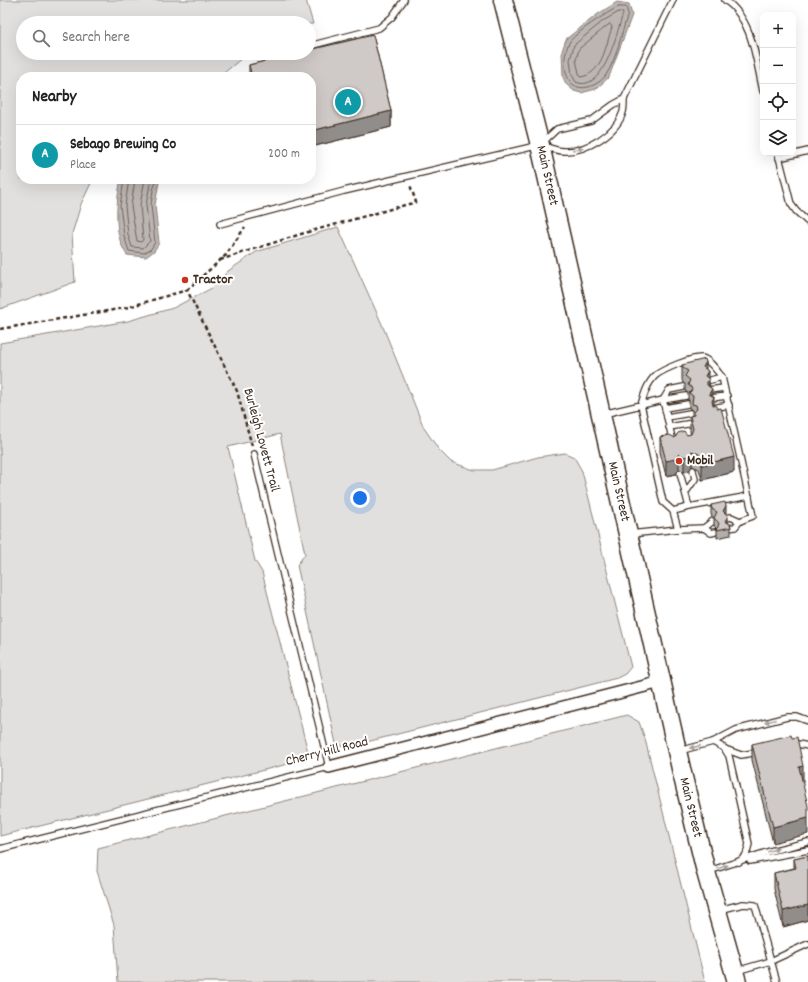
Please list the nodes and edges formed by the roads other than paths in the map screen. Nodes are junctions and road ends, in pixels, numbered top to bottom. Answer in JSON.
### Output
{"nodes":[{"id":1,"x":404,"y":0,"type":"edge"},
{"id":2,"x":503,"y":0,"type":"edge"},
{"id":3,"x":673,"y":0,"type":"edge"},
{"id":4,"x":725,"y":0,"type":"edge"},
{"id":5,"x":316,"y":44,"type":"edge"},
{"id":6,"x":761,"y":84,"type":"edge"},
{"id":7,"x":624,"y":99,"type":"junction"},
{"id":8,"x":540,"y":145,"type":"junction"},
{"id":9,"x":808,"y":151,"type":"edge"},
{"id":10,"x":796,"y":153,"type":"edge"},
{"id":11,"x":778,"y":156,"type":"edge"},
{"id":12,"x":808,"y":222,"type":"edge"},
{"id":13,"x":220,"y":224,"type":"dead end"},
{"id":14,"x":722,"y":377,"type":"junction"},
{"id":15,"x":707,"y":381,"type":"edge"},
{"id":16,"x":684,"y":387,"type":"edge"},
{"id":17,"x":724,"y":388,"type":"junction"},
{"id":18,"x":709,"y":390,"type":"edge"},
{"id":19,"x":686,"y":396,"type":"dead end"},
{"id":20,"x":727,"y":396,"type":"junction"},
{"id":21,"x":711,"y":398,"type":"edge"},
{"id":22,"x":663,"y":400,"type":"junction"},
{"id":23,"x":688,"y":404,"type":"edge"},
{"id":24,"x":641,"y":405,"type":"junction"},
{"id":25,"x":729,"y":405,"type":"junction"},
{"id":26,"x":665,"y":408,"type":"junction"},
{"id":27,"x":713,"y":408,"type":"edge"},
{"id":28,"x":690,"y":413,"type":"dead end"},
{"id":29,"x":601,"y":414,"type":"junction"},
{"id":30,"x":731,"y":414,"type":"junction"},
{"id":31,"x":723,"y":416,"type":"edge"},
{"id":32,"x":667,"y":417,"type":"junction"},
{"id":33,"x":692,"y":422,"type":"edge"},
{"id":34,"x":672,"y":430,"type":"junction"},
{"id":35,"x":674,"y":449,"type":"edge"},
{"id":36,"x":254,"y":454,"type":"road end"},
{"id":37,"x":693,"y":470,"type":"dead end"},
{"id":38,"x":680,"y":473,"type":"dead end"},
{"id":39,"x":686,"y":492,"type":"junction"},
{"id":40,"x":749,"y":496,"type":"junction"},
{"id":41,"x":689,"y":507,"type":"junction"},
{"id":42,"x":673,"y":511,"type":"junction"},
{"id":43,"x":727,"y":518,"type":"edge"},
{"id":44,"x":713,"y":521,"type":"edge"},
{"id":45,"x":740,"y":521,"type":"junction"},
{"id":46,"x":704,"y":528,"type":"junction"},
{"id":47,"x":729,"y":528,"type":"edge"},
{"id":48,"x":678,"y":529,"type":"junction"},
{"id":49,"x":715,"y":532,"type":"dead end"},
{"id":50,"x":628,"y":534,"type":"junction"},
{"id":51,"x":661,"y":682,"type":"junction"},
{"id":52,"x":808,"y":721,"type":"edge"},
{"id":53,"x":713,"y":742,"type":"junction"},
{"id":54,"x":786,"y":746,"type":"edge"},
{"id":55,"x":808,"y":746,"type":"edge"},
{"id":56,"x":724,"y":748,"type":"junction"},
{"id":57,"x":677,"y":751,"type":"junction"},
{"id":58,"x":766,"y":751,"type":"edge"},
{"id":59,"x":329,"y":767,"type":"junction"},
{"id":60,"x":808,"y":842,"type":"edge"},
{"id":61,"x":0,"y":850,"type":"edge"},
{"id":62,"x":808,"y":850,"type":"edge"},
{"id":63,"x":740,"y":862,"type":"junction"},
{"id":64,"x":706,"y":872,"type":"junction"},
{"id":65,"x":717,"y":911,"type":"junction"},
{"id":66,"x":808,"y":944,"type":"edge"},
{"id":67,"x":771,"y":961,"type":"junction"},
{"id":68,"x":735,"y":977,"type":"edge"},
{"id":69,"x":777,"y":982,"type":"edge"}],
"edges":[{"from":1,"to":5,"type":"lane"},
{"from":2,"to":8,"type":"highway","name":"Main Street"},
{"from":3,"to":7,"type":"lane"},
{"from":4,"to":6,"type":"lane"},
{"from":7,"to":8,"type":"lane"},
{"from":8,"to":7,"type":"lane","one_way":true},
{"from":8,"to":13,"type":"lane"},
{"from":8,"to":29,"type":"highway","name":"Main Street"},
{"from":9,"to":10,"type":"lane"},
{"from":11,"to":12,"type":"lane"},
{"from":14,"to":15,"type":"lane"},
{"from":14,"to":17,"type":"lane"},
{"from":14,"to":24,"type":"lane"},
{"from":16,"to":22,"type":"lane"},
{"from":17,"to":18,"type":"lane"},
{"from":17,"to":20,"type":"lane"},
{"from":19,"to":22,"type":"lane"},
{"from":20,"to":21,"type":"lane"},
{"from":20,"to":25,"type":"lane"},
{"from":22,"to":24,"type":"lane"},
{"from":22,"to":26,"type":"lane"},
{"from":23,"to":26,"type":"lane"},
{"from":24,"to":29,"type":"lane"},
{"from":24,"to":42,"type":"lane"},
{"from":25,"to":27,"type":"lane"},
{"from":25,"to":30,"type":"lane"},
{"from":26,"to":32,"type":"lane"},
{"from":28,"to":32,"type":"lane"},
{"from":29,"to":50,"type":"highway","name":"Main Street"},
{"from":30,"to":31,"type":"lane"},
{"from":30,"to":40,"type":"lane"},
{"from":32,"to":34,"type":"lane"},
{"from":33,"to":34,"type":"lane"},
{"from":34,"to":35,"type":"lane"},
{"from":36,"to":59,"type":"lane","name":"Burleigh Lovett Trail"},
{"from":37,"to":39,"type":"lane"},
{"from":38,"to":39,"type":"lane"},
{"from":39,"to":41,"type":"lane"},
{"from":40,"to":41,"type":"lane"},
{"from":40,"to":45,"type":"lane"},
{"from":41,"to":42,"type":"lane"},
{"from":42,"to":48,"type":"lane"},
{"from":43,"to":45,"type":"lane"},
{"from":44,"to":46,"type":"lane"},
{"from":45,"to":47,"type":"lane"},
{"from":46,"to":48,"type":"lane"},
{"from":46,"to":49,"type":"lane"},
{"from":48,"to":50,"type":"lane"},
{"from":50,"to":51,"type":"highway","name":"Main Street"},
{"from":51,"to":57,"type":"highway","name":"Main Street"},
{"from":51,"to":59,"type":"street","name":"Cherry Hill Road"},
{"from":52,"to":53,"type":"lane","one_way":true},
{"from":53,"to":56,"type":"lane"},
{"from":53,"to":57,"type":"lane","one_way":true},
{"from":54,"to":55,"type":"lane"},
{"from":56,"to":58,"type":"lane"},
{"from":56,"to":63,"type":"lane"},
{"from":57,"to":64,"type":"highway","name":"Main Street"},
{"from":59,"to":61,"type":"lane","name":"Cherry Hill Road"},
{"from":63,"to":60,"type":"lane","one_way":true},
{"from":62,"to":63,"type":"lane"},
{"from":64,"to":63,"type":"lane","one_way":true},
{"from":64,"to":65,"type":"highway","name":"Main Street"},
{"from":65,"to":67,"type":"lane"},
{"from":65,"to":68,"type":"highway","name":"Main Street"},
{"from":66,"to":67,"type":"lane"},
{"from":67,"to":68,"type":"lane"},
{"from":67,"to":69,"type":"lane"}]}
